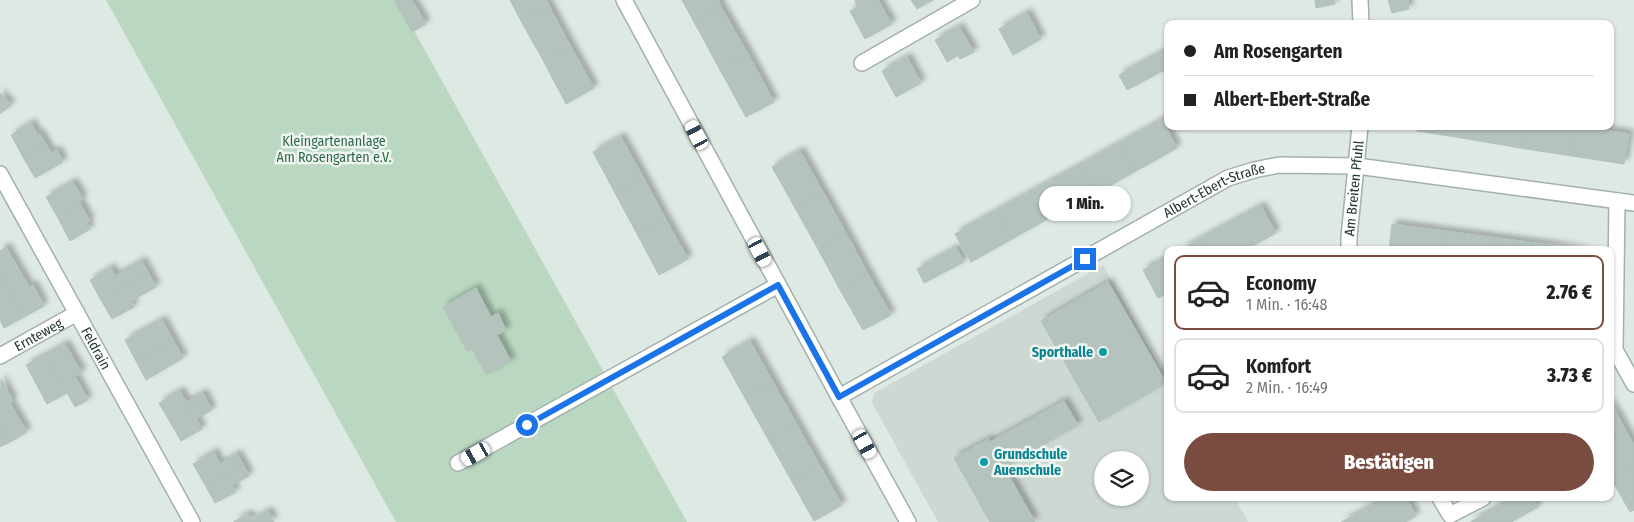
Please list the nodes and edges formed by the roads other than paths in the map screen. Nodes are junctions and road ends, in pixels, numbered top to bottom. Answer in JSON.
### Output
{"nodes":[{"id":1,"x":624,"y":0,"type":"edge"},
{"id":2,"x":972,"y":0,"type":"edge"},
{"id":3,"x":1360,"y":0,"type":"edge"},
{"id":4,"x":1361,"y":20,"type":"edge"},
{"id":5,"x":862,"y":63,"type":"dead end"},
{"id":6,"x":1360,"y":130,"type":"edge"},
{"id":7,"x":1358,"y":166,"type":"junction"},
{"id":8,"x":0,"y":174,"type":"edge"},
{"id":9,"x":1617,"y":201,"type":"junction"},
{"id":10,"x":1634,"y":203,"type":"edge"},
{"id":11,"x":1350,"y":246,"type":"edge"},
{"id":12,"x":778,"y":285,"type":"junction"},
{"id":13,"x":77,"y":313,"type":"junction"},
{"id":14,"x":0,"y":356,"type":"edge"},
{"id":15,"x":1634,"y":384,"type":"edge"},
{"id":16,"x":839,"y":397,"type":"junction"},
{"id":17,"x":458,"y":463,"type":"dead end"},
{"id":18,"x":1442,"y":501,"type":"edge"},
{"id":19,"x":1477,"y":501,"type":"edge"},
{"id":20,"x":192,"y":522,"type":"edge"},
{"id":21,"x":908,"y":522,"type":"edge"}],
"edges":[{"from":1,"to":12,"type":"street"},
{"from":2,"to":5,"type":"street"},
{"from":3,"to":4,"type":"street"},
{"from":6,"to":7,"type":"street","name":"Am Breiten Pfuhl"},
{"from":7,"to":9,"type":"street","name":"Albert-Ebert-Straße"},
{"from":7,"to":11,"type":"street","name":"Am Breiten Pfuhl"},
{"from":7,"to":16,"type":"street","name":"Albert-Ebert-Straße"},
{"from":8,"to":13,"type":"street","name":"Feldrain"},
{"from":9,"to":10,"type":"street","name":"Albert-Ebert-Straße"},
{"from":9,"to":15,"type":"street"},
{"from":12,"to":16,"type":"street"},
{"from":12,"to":17,"type":"street"},
{"from":13,"to":14,"type":"street","name":"Ernteweg"},
{"from":13,"to":20,"type":"street","name":"Feldrain"},
{"from":16,"to":21,"type":"street"},
{"from":18,"to":19,"type":"street"}]}
